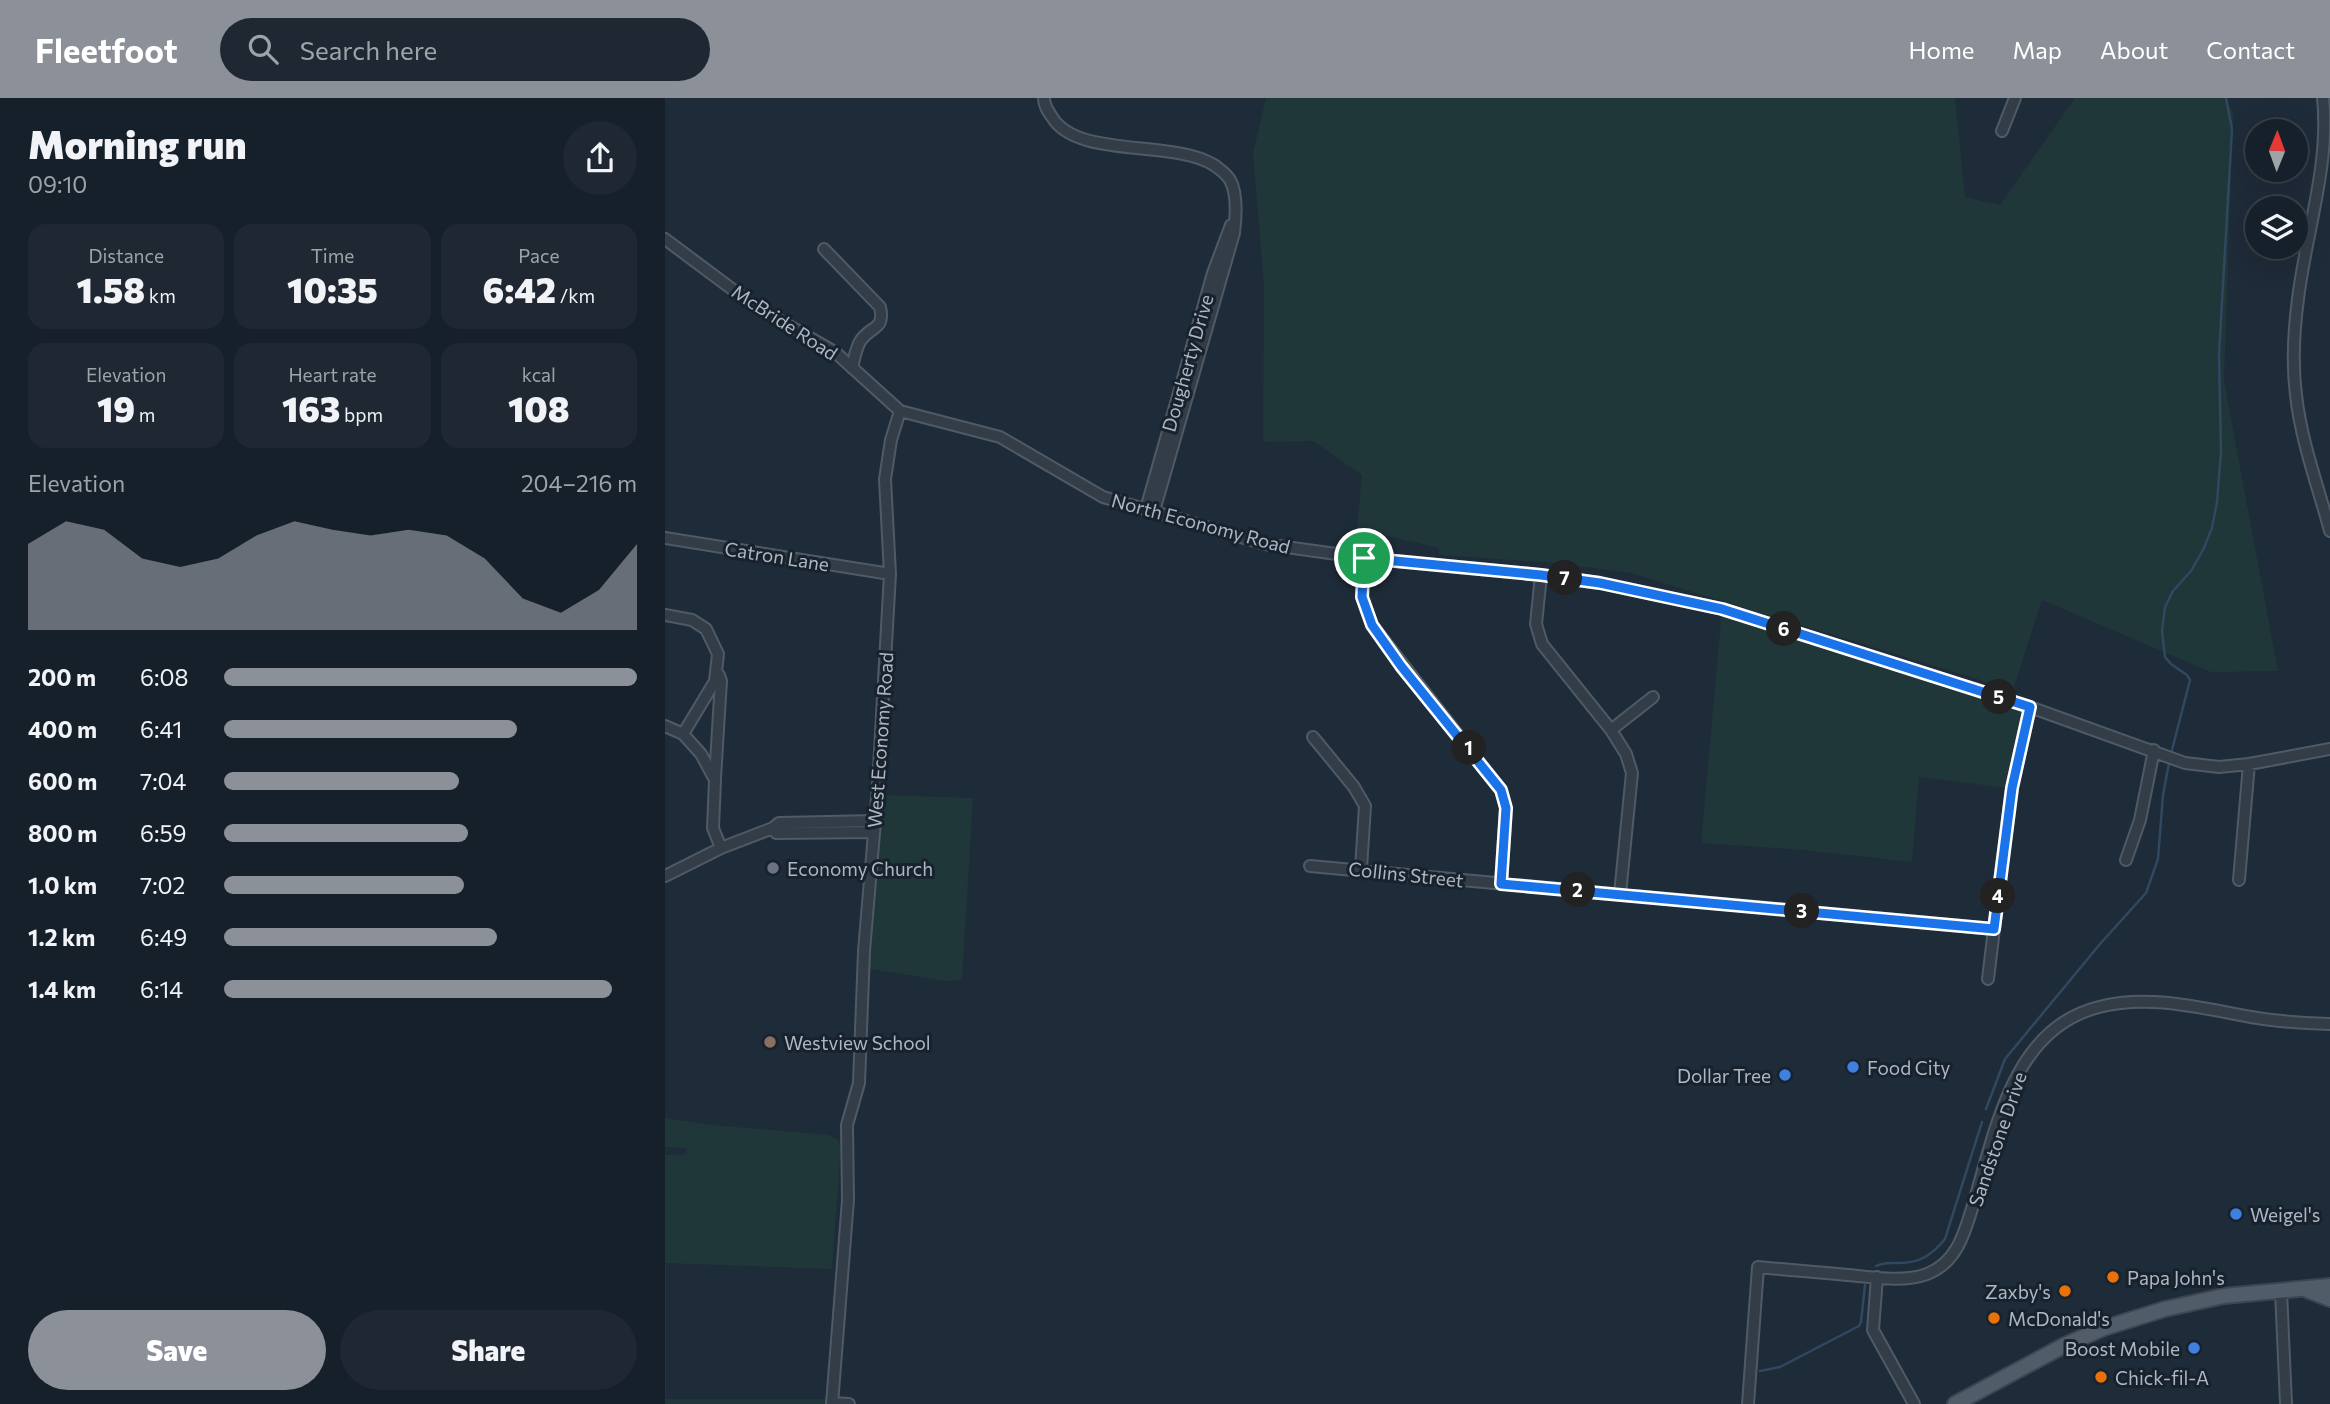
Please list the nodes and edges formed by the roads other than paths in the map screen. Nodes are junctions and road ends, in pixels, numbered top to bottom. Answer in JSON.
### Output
{"nodes":[{"id":1,"x":1044,"y":98,"type":"edge"},
{"id":2,"x":2015,"y":98,"type":"edge"},
{"id":3,"x":2326,"y":103,"type":"edge"},
{"id":4,"x":2002,"y":131,"type":"dead end"},
{"id":5,"x":665,"y":239,"type":"edge"},
{"id":6,"x":824,"y":249,"type":"dead end"},
{"id":7,"x":852,"y":368,"type":"junction"},
{"id":8,"x":900,"y":411,"type":"junction"},
{"id":9,"x":1150,"y":510,"type":"junction"},
{"id":10,"x":2330,"y":531,"type":"edge"},
{"id":11,"x":665,"y":538,"type":"edge"},
{"id":12,"x":1364,"y":558,"type":"junction"},
{"id":13,"x":890,"y":574,"type":"junction"},
{"id":14,"x":1541,"y":575,"type":"junction"},
{"id":15,"x":665,"y":615,"type":"edge"},
{"id":16,"x":718,"y":673,"type":"junction"},
{"id":17,"x":1653,"y":697,"type":"dead end"},
{"id":18,"x":2030,"y":707,"type":"junction"},
{"id":19,"x":665,"y":726,"type":"edge"},
{"id":20,"x":1611,"y":730,"type":"junction"},
{"id":21,"x":683,"y":734,"type":"junction"},
{"id":22,"x":1313,"y":737,"type":"dead end"},
{"id":23,"x":2330,"y":749,"type":"edge"},
{"id":24,"x":2154,"y":750,"type":"junction"},
{"id":25,"x":2249,"y":764,"type":"junction"},
{"id":26,"x":715,"y":780,"type":"junction"},
{"id":27,"x":875,"y":827,"type":"junction"},
{"id":28,"x":722,"y":848,"type":"junction"},
{"id":29,"x":2126,"y":860,"type":"dead end"},
{"id":30,"x":1310,"y":866,"type":"dead end"},
{"id":31,"x":1361,"y":869,"type":"junction"},
{"id":32,"x":665,"y":876,"type":"edge"},
{"id":33,"x":2239,"y":880,"type":"dead end"},
{"id":34,"x":1501,"y":884,"type":"junction"},
{"id":35,"x":1620,"y":894,"type":"junction"},
{"id":36,"x":1994,"y":929,"type":"junction"},
{"id":37,"x":1988,"y":979,"type":"dead end"},
{"id":38,"x":2330,"y":1024,"type":"edge"},
{"id":39,"x":1877,"y":1277,"type":"junction"},
{"id":40,"x":2330,"y":1286,"type":"edge"},
{"id":41,"x":2303,"y":1289,"type":"junction"},
{"id":42,"x":2281,"y":1291,"type":"junction"},
{"id":43,"x":2330,"y":1299,"type":"edge"},
{"id":44,"x":832,"y":1404,"type":"edge"},
{"id":45,"x":849,"y":1404,"type":"edge"},
{"id":46,"x":1748,"y":1404,"type":"edge"},
{"id":47,"x":1914,"y":1404,"type":"edge"},
{"id":48,"x":1955,"y":1404,"type":"edge"},
{"id":49,"x":2287,"y":1404,"type":"edge"}],
"edges":[{"from":1,"to":9,"type":"street","name":"Dougherty Drive"},
{"from":2,"to":4,"type":"street"},
{"from":3,"to":10,"type":"street"},
{"from":5,"to":7,"type":"street","name":"McBride Road"},
{"from":6,"to":7,"type":"street"},
{"from":7,"to":8,"type":"street","name":"McBride Road"},
{"from":8,"to":9,"type":"street","name":"North Economy Road"},
{"from":8,"to":13,"type":"street","name":"West Economy Road"},
{"from":9,"to":12,"type":"street","name":"North Economy Road"},
{"from":11,"to":13,"type":"street","name":"Catron Lane"},
{"from":12,"to":14,"type":"street","name":"North Economy Road"},
{"from":12,"to":34,"type":"street"},
{"from":13,"to":27,"type":"street","name":"West Economy Road"},
{"from":14,"to":18,"type":"street","name":"North Economy Road"},
{"from":14,"to":20,"type":"street"},
{"from":15,"to":16,"type":"street"},
{"from":16,"to":21,"type":"street"},
{"from":16,"to":26,"type":"street"},
{"from":17,"to":20,"type":"street"},
{"from":18,"to":24,"type":"street","name":"North Economy Road"},
{"from":18,"to":36,"type":"street"},
{"from":19,"to":21,"type":"street"},
{"from":20,"to":35,"type":"street"},
{"from":21,"to":26,"type":"street"},
{"from":22,"to":31,"type":"street"},
{"from":23,"to":25,"type":"street","name":"North Economy Road"},
{"from":24,"to":25,"type":"street","name":"North Economy Road"},
{"from":24,"to":29,"type":"street"},
{"from":25,"to":33,"type":"street"},
{"from":26,"to":28,"type":"street"},
{"from":27,"to":28,"type":"street"},
{"from":27,"to":44,"type":"street","name":"West Economy Road"},
{"from":28,"to":32,"type":"street"},
{"from":30,"to":31,"type":"street","name":"Collins Street"},
{"from":31,"to":34,"type":"street","name":"Collins Street"},
{"from":34,"to":35,"type":"street","name":"Collins Street"},
{"from":35,"to":36,"type":"street","name":"Collins Street"},
{"from":36,"to":37,"type":"street"},
{"from":38,"to":39,"type":"street","name":"Sandstone Drive"},
{"from":39,"to":46,"type":"street","name":"Sandstone Drive"},
{"from":39,"to":47,"type":"street"},
{"from":40,"to":41,"type":"main road"},
{"from":41,"to":42,"type":"main road"},
{"from":41,"to":43,"type":"main road"},
{"from":42,"to":48,"type":"main road"},
{"from":42,"to":49,"type":"street"},
{"from":44,"to":45,"type":"street"}]}
